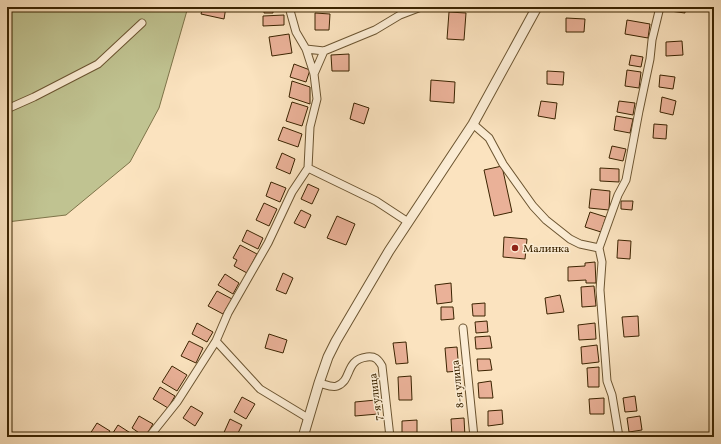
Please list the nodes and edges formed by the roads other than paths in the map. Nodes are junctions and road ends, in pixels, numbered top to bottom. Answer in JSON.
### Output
{"nodes":[{"id":1,"x":289,"y":7,"type":"edge"},
{"id":2,"x":421,"y":7,"type":"edge"},
{"id":3,"x":536,"y":7,"type":"edge"},
{"id":4,"x":660,"y":7,"type":"edge"},
{"id":5,"x":142,"y":23,"type":"dead end"},
{"id":6,"x":306,"y":49,"type":"junction"},
{"id":7,"x":324,"y":51,"type":"junction"},
{"id":8,"x":314,"y":74,"type":"junction"},
{"id":9,"x":7,"y":109,"type":"edge"},
{"id":10,"x":473,"y":124,"type":"junction"},
{"id":11,"x":308,"y":168,"type":"junction"},
{"id":12,"x":408,"y":222,"type":"junction"},
{"id":13,"x":599,"y":248,"type":"junction"},
{"id":14,"x":463,"y":328,"type":"dead end"},
{"id":15,"x":216,"y":341,"type":"junction"},
{"id":16,"x":319,"y":383,"type":"junction"},
{"id":17,"x":308,"y":418,"type":"junction"},
{"id":18,"x":149,"y":437,"type":"edge"},
{"id":19,"x":303,"y":437,"type":"edge"},
{"id":20,"x":390,"y":437,"type":"edge"},
{"id":21,"x":474,"y":437,"type":"edge"},
{"id":22,"x":619,"y":437,"type":"edge"}],
"edges":[{"from":1,"to":6,"type":"street"},
{"from":2,"to":7,"type":"street"},
{"from":3,"to":10,"type":"street"},
{"from":4,"to":13,"type":"street"},
{"from":5,"to":9,"type":"street"},
{"from":6,"to":7,"type":"street"},
{"from":6,"to":8,"type":"street"},
{"from":7,"to":8,"type":"street"},
{"from":8,"to":11,"type":"street"},
{"from":10,"to":12,"type":"street"},
{"from":10,"to":13,"type":"street"},
{"from":11,"to":12,"type":"street"},
{"from":11,"to":15,"type":"street"},
{"from":12,"to":16,"type":"street"},
{"from":13,"to":22,"type":"street"},
{"from":14,"to":21,"type":"street","name":"8-я улица"},
{"from":15,"to":17,"type":"street"},
{"from":15,"to":18,"type":"street"},
{"from":16,"to":17,"type":"street"},
{"from":16,"to":20,"type":"street","name":"7-я улица"},
{"from":17,"to":19,"type":"street"}]}
